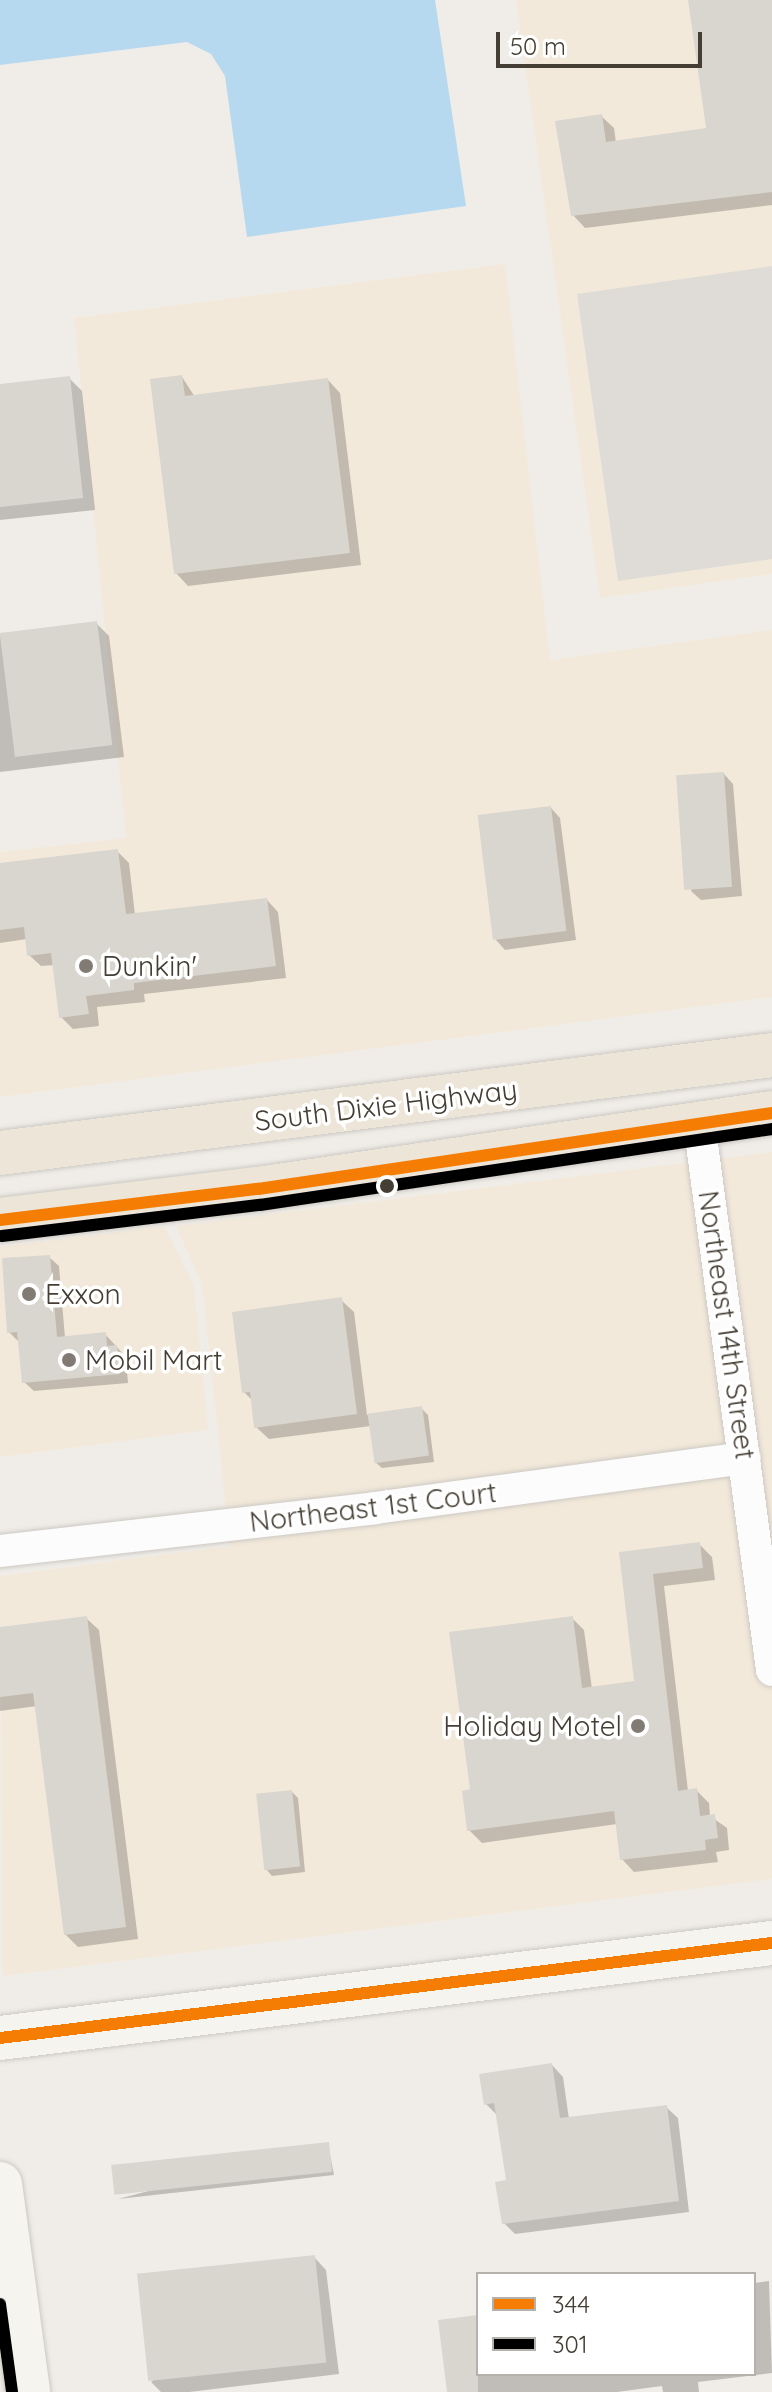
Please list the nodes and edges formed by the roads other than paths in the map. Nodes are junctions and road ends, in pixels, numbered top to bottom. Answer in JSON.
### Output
{"nodes":[{"id":1,"x":772,"y":1055,"type":"edge"},
{"id":2,"x":772,"y":1113,"type":"edge"},
{"id":3,"x":699,"y":1122,"type":"junction"},
{"id":4,"x":0,"y":1153,"type":"edge"},
{"id":5,"x":0,"y":1220,"type":"edge"},
{"id":6,"x":745,"y":1458,"type":"junction"},
{"id":7,"x":0,"y":1551,"type":"edge"},
{"id":8,"x":772,"y":1670,"type":"edge"},
{"id":9,"x":772,"y":1943,"type":"edge"},
{"id":10,"x":0,"y":2038,"type":"edge"},
{"id":11,"x":0,"y":2184,"type":"edge"},
{"id":12,"x":28,"y":2392,"type":"edge"}],
"edges":[{"from":1,"to":4,"type":"highway","name":"South Dixie Highway"},
{"from":2,"to":3,"type":"highway"},
{"from":3,"to":5,"type":"highway"},
{"from":3,"to":6,"type":"street","name":"Northeast 14th Street"},
{"from":6,"to":7,"type":"street","name":"Northeast 1st Court"},
{"from":6,"to":8,"type":"street","name":"Northeast 14th Street"},
{"from":9,"to":10,"type":"main road"},
{"from":11,"to":12,"type":"main road"}]}
